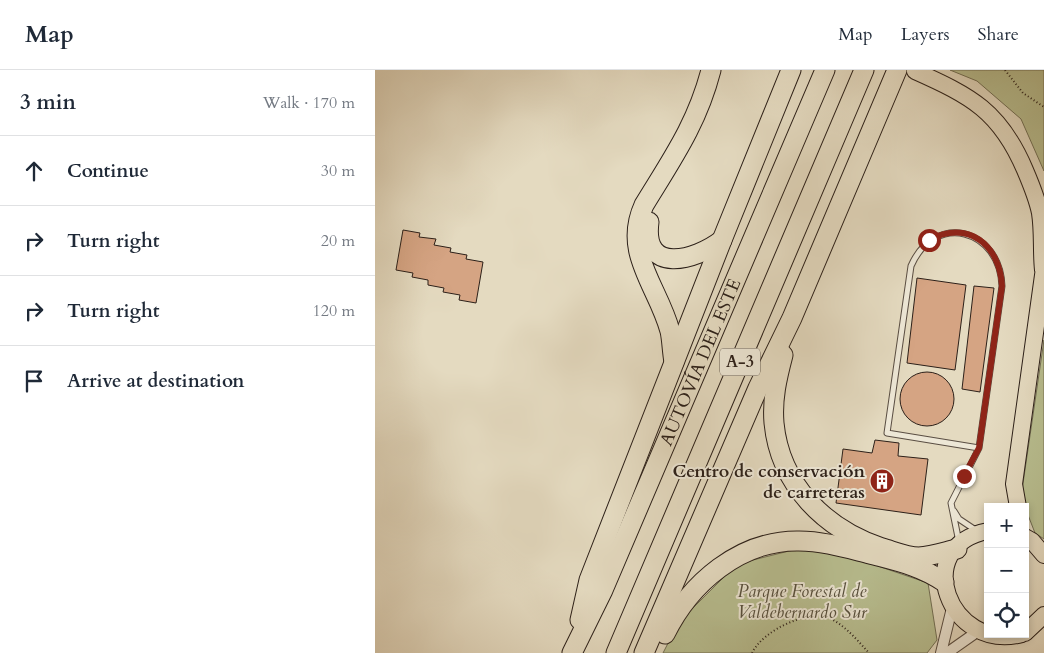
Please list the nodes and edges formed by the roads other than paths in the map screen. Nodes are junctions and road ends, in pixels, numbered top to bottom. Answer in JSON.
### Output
{"nodes":[{"id":1,"x":711,"y":70,"type":"edge"},
{"id":2,"x":722,"y":70,"type":"edge"},
{"id":3,"x":791,"y":70,"type":"edge"},
{"id":4,"x":825,"y":70,"type":"edge"},
{"id":5,"x":864,"y":70,"type":"edge"},
{"id":6,"x":933,"y":70,"type":"edge"},
{"id":7,"x":906,"y":71,"type":"edge"},
{"id":8,"x":1044,"y":191,"type":"edge"},
{"id":9,"x":722,"y":240,"type":"junction"},
{"id":10,"x":1044,"y":269,"type":"edge"},
{"id":11,"x":792,"y":318,"type":"junction"},
{"id":12,"x":674,"y":364,"type":"junction"},
{"id":13,"x":979,"y":448,"type":"junction"},
{"id":14,"x":1014,"y":484,"type":"junction"},
{"id":15,"x":1005,"y":503,"type":"edge"},
{"id":16,"x":1017,"y":503,"type":"edge"},
{"id":17,"x":952,"y":508,"type":"junction"},
{"id":18,"x":984,"y":530,"type":"edge"},
{"id":19,"x":1029,"y":537,"type":"edge"},
{"id":20,"x":958,"y":547,"type":"junction"},
{"id":21,"x":1044,"y":555,"type":"edge"},
{"id":22,"x":944,"y":582,"type":"junction"},
{"id":23,"x":951,"y":612,"type":"junction"},
{"id":24,"x":1044,"y":615,"type":"edge"},
{"id":25,"x":1029,"y":628,"type":"edge"},
{"id":26,"x":974,"y":634,"type":"junction"},
{"id":27,"x":984,"y":637,"type":"edge"},
{"id":28,"x":988,"y":638,"type":"edge"},
{"id":29,"x":1009,"y":638,"type":"edge"},
{"id":30,"x":573,"y":650,"type":"edge"},
{"id":31,"x":616,"y":653,"type":"edge"},
{"id":32,"x":644,"y":653,"type":"edge"},
{"id":33,"x":656,"y":653,"type":"edge"},
{"id":34,"x":941,"y":653,"type":"edge"},
{"id":35,"x":947,"y":653,"type":"edge"}],
"edges":[{"from":1,"to":12,"type":"highway"},
{"from":2,"to":9,"type":"highway"},
{"from":3,"to":9,"type":"highway"},
{"from":4,"to":30,"type":"highway","name":"AUTOVÍA DEL ESTE","number":"A-3"},
{"from":5,"to":31,"type":"highway","name":"AUTOVÍA DEL ESTE","number":"A-3"},
{"from":6,"to":8,"type":"main road"},
{"from":7,"to":10,"type":"main road"},
{"from":7,"to":11,"type":"highway"},
{"from":9,"to":12,"type":"highway"},
{"from":10,"to":14,"type":"main road"},
{"from":11,"to":20,"type":"highway"},
{"from":11,"to":32,"type":"highway"},
{"from":12,"to":30,"type":"highway"},
{"from":13,"to":13,"type":"lane"},
{"from":13,"to":17,"type":"lane"},
{"from":14,"to":15,"type":"main road"},
{"from":14,"to":16,"type":"main road"},
{"from":17,"to":18,"type":"lane"},
{"from":17,"to":20,"type":"lane"},
{"from":18,"to":20,"type":"main road"},
{"from":19,"to":21,"type":"main road"},
{"from":20,"to":22,"type":"main road"},
{"from":22,"to":23,"type":"main road"},
{"from":22,"to":33,"type":"highway"},
{"from":23,"to":26,"type":"main road"},
{"from":23,"to":34,"type":"street"},
{"from":24,"to":25,"type":"main road"},
{"from":26,"to":27,"type":"main road"},
{"from":26,"to":35,"type":"street"},
{"from":28,"to":29,"type":"main road"}]}
